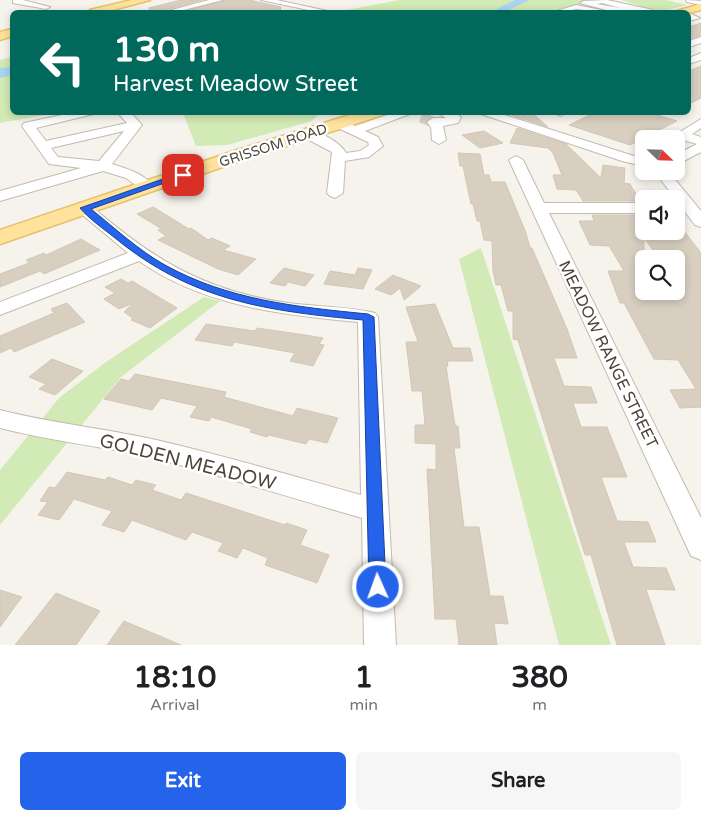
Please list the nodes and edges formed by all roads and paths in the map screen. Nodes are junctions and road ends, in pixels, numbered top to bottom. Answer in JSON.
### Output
{"nodes":[{"id":1,"x":145,"y":0,"type":"edge"},
{"id":2,"x":219,"y":0,"type":"edge"},
{"id":3,"x":265,"y":0,"type":"edge"},
{"id":4,"x":690,"y":0,"type":"edge"},
{"id":5,"x":14,"y":1,"type":"edge"},
{"id":6,"x":701,"y":3,"type":"edge"},
{"id":7,"x":46,"y":7,"type":"dead end"},
{"id":8,"x":701,"y":7,"type":"edge"},
{"id":9,"x":632,"y":9,"type":"junction"},
{"id":10,"x":102,"y":10,"type":"edge"},
{"id":11,"x":176,"y":10,"type":"edge"},
{"id":12,"x":318,"y":10,"type":"edge"},
{"id":13,"x":565,"y":10,"type":"edge"},
{"id":14,"x":592,"y":10,"type":"edge"},
{"id":15,"x":608,"y":10,"type":"edge"},
{"id":16,"x":626,"y":10,"type":"edge"},
{"id":17,"x":638,"y":10,"type":"edge"},
{"id":18,"x":688,"y":10,"type":"edge"},
{"id":19,"x":81,"y":115,"type":"edge"},
{"id":20,"x":126,"y":115,"type":"edge"},
{"id":21,"x":370,"y":115,"type":"edge"},
{"id":22,"x":450,"y":115,"type":"edge"},
{"id":23,"x":490,"y":115,"type":"edge"},
{"id":24,"x":422,"y":118,"type":"edge"},
{"id":25,"x":701,"y":124,"type":"edge"},
{"id":26,"x":136,"y":125,"type":"junction"},
{"id":27,"x":347,"y":127,"type":"junction"},
{"id":28,"x":685,"y":133,"type":"edge"},
{"id":29,"x":308,"y":134,"type":"junction"},
{"id":30,"x":685,"y":138,"type":"edge"},
{"id":31,"x":439,"y":140,"type":"dead end"},
{"id":32,"x":701,"y":141,"type":"edge"},
{"id":33,"x":42,"y":146,"type":"junction"},
{"id":34,"x":698,"y":152,"type":"edge"},
{"id":35,"x":685,"y":157,"type":"edge"},
{"id":36,"x":340,"y":158,"type":"junction"},
{"id":37,"x":516,"y":160,"type":"dead end"},
{"id":38,"x":635,"y":160,"type":"edge"},
{"id":39,"x":103,"y":166,"type":"junction"},
{"id":40,"x":147,"y":187,"type":"junction"},
{"id":41,"x":335,"y":193,"type":"dead end"},
{"id":42,"x":0,"y":196,"type":"edge"},
{"id":43,"x":85,"y":208,"type":"junction"},
{"id":44,"x":539,"y":208,"type":"junction"},
{"id":45,"x":635,"y":208,"type":"edge"},
{"id":46,"x":685,"y":210,"type":"edge"},
{"id":47,"x":701,"y":222,"type":"edge"},
{"id":48,"x":0,"y":238,"type":"edge"},
{"id":49,"x":140,"y":254,"type":"junction"},
{"id":50,"x":0,"y":309,"type":"edge"},
{"id":51,"x":0,"y":419,"type":"edge"},
{"id":52,"x":375,"y":510,"type":"junction"},
{"id":53,"x":701,"y":547,"type":"edge"},
{"id":54,"x":380,"y":645,"type":"edge"}],
"edges":[{"from":1,"to":10,"type":"main road"},
{"from":2,"to":11,"type":"street"},
{"from":3,"to":12,"type":"street"},
{"from":4,"to":6,"type":"street"},
{"from":5,"to":7,"type":"street"},
{"from":8,"to":18,"type":"main road"},
{"from":9,"to":15,"type":"street"},
{"from":9,"to":16,"type":"street"},
{"from":9,"to":17,"type":"street"},
{"from":13,"to":14,"type":"street"},
{"from":19,"to":33,"type":"street"},
{"from":20,"to":26,"type":"street"},
{"from":21,"to":27,"type":"main road","name":"GRISSOM ROAD"},
{"from":22,"to":24,"type":"street"},
{"from":23,"to":38,"type":"street"},
{"from":24,"to":27,"type":"street"},
{"from":24,"to":31,"type":"street"},
{"from":25,"to":28,"type":"street"},
{"from":26,"to":33,"type":"street"},
{"from":26,"to":39,"type":"street"},
{"from":27,"to":29,"type":"main road","name":"GRISSOM ROAD"},
{"from":27,"to":36,"type":"street"},
{"from":29,"to":36,"type":"street"},
{"from":29,"to":40,"type":"main road","name":"GRISSOM ROAD"},
{"from":30,"to":32,"type":"street"},
{"from":33,"to":39,"type":"street"},
{"from":34,"to":35,"type":"street"},
{"from":36,"to":41,"type":"street"},
{"from":37,"to":44,"type":"street","name":"MEADOW RANGE STREET"},
{"from":39,"to":40,"type":"street"},
{"from":39,"to":42,"type":"street"},
{"from":40,"to":43,"type":"main road","name":"GRISSOM ROAD"},
{"from":43,"to":48,"type":"main road","name":"GRISSOM ROAD"},
{"from":43,"to":49,"type":"street"},
{"from":44,"to":45,"type":"street"},
{"from":44,"to":53,"type":"street","name":"MEADOW RANGE STREET"},
{"from":46,"to":47,"type":"street"},
{"from":49,"to":50,"type":"street"},
{"from":49,"to":52,"type":"street"},
{"from":51,"to":52,"type":"street","name":"GOLDEN MEADOW"},
{"from":52,"to":54,"type":"street"}]}
